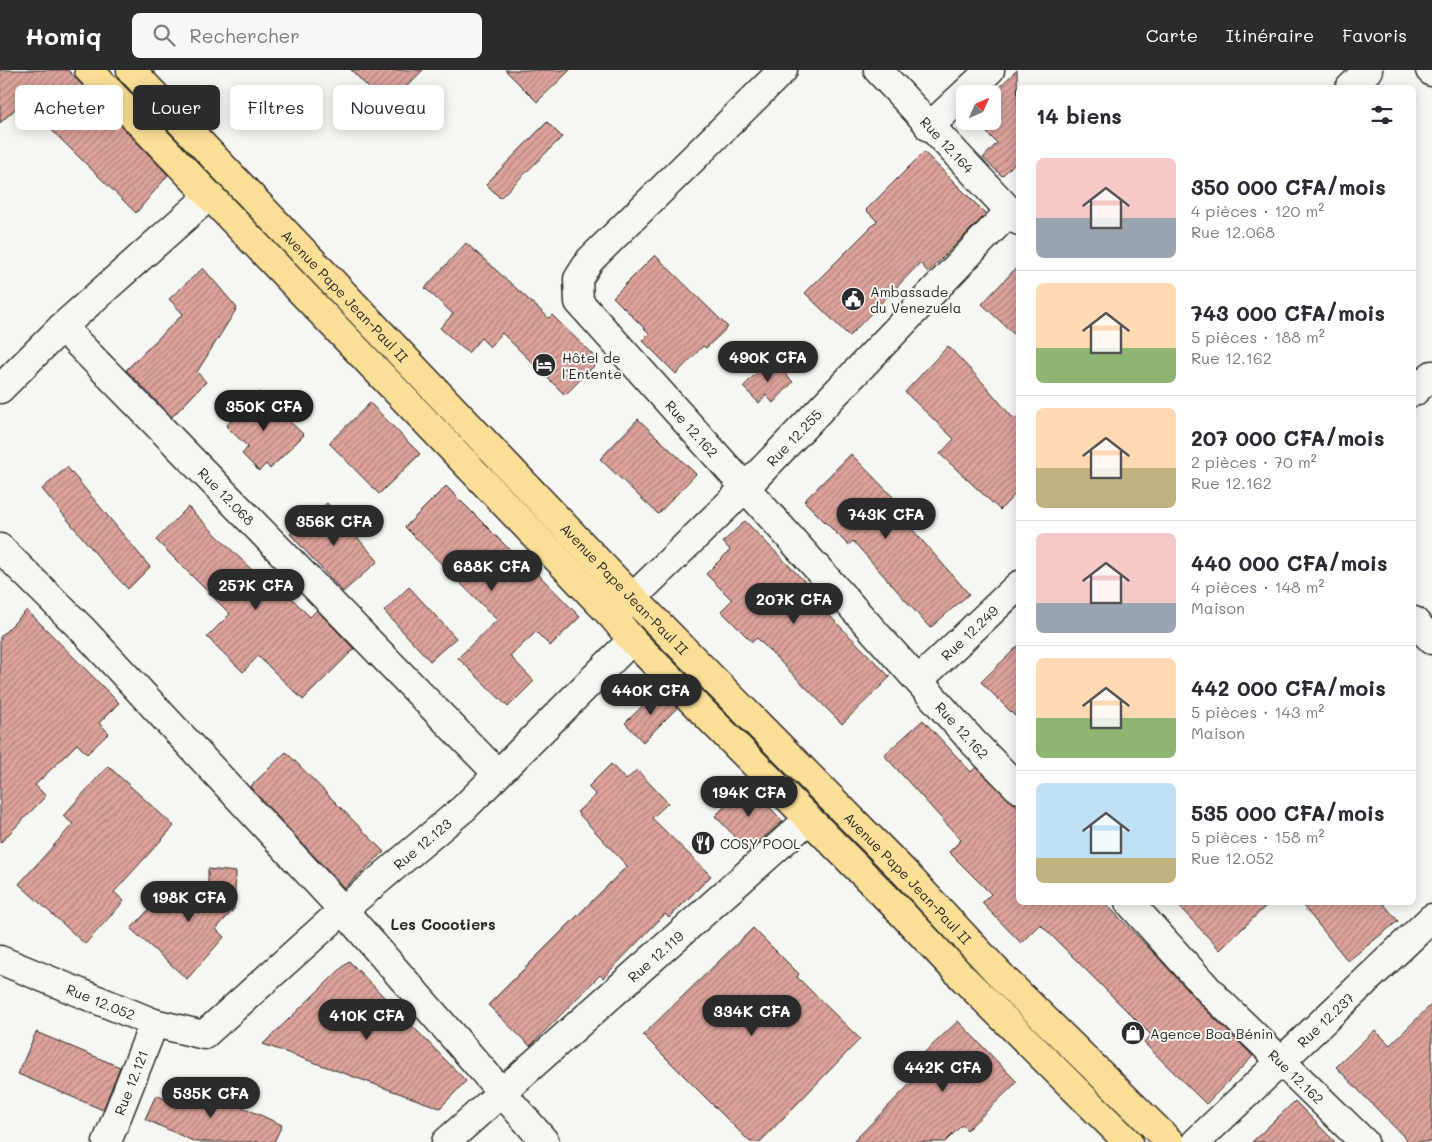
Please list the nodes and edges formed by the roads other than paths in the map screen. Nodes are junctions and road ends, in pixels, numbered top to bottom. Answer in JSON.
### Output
{"nodes":[{"id":1,"x":89,"y":70,"type":"edge"},
{"id":2,"x":131,"y":70,"type":"edge"},
{"id":3,"x":783,"y":70,"type":"edge"},
{"id":4,"x":878,"y":70,"type":"edge"},
{"id":5,"x":990,"y":70,"type":"edge"},
{"id":6,"x":1368,"y":70,"type":"edge"},
{"id":7,"x":1353,"y":85,"type":"edge"},
{"id":8,"x":929,"y":127,"type":"junction"},
{"id":9,"x":209,"y":196,"type":"junction"},
{"id":10,"x":1014,"y":217,"type":"edge"},
{"id":11,"x":62,"y":327,"type":"junction"},
{"id":12,"x":1432,"y":375,"type":"edge"},
{"id":13,"x":0,"y":389,"type":"edge"},
{"id":14,"x":1416,"y":390,"type":"edge"},
{"id":15,"x":746,"y":488,"type":"junction"},
{"id":16,"x":0,"y":548,"type":"edge"},
{"id":17,"x":1016,"y":587,"type":"edge"},
{"id":18,"x":632,"y":597,"type":"junction"},
{"id":19,"x":613,"y":617,"type":"junction"},
{"id":20,"x":1416,"y":623,"type":"edge"},
{"id":21,"x":632,"y":640,"type":"junction"},
{"id":22,"x":1432,"y":640,"type":"edge"},
{"id":23,"x":919,"y":680,"type":"junction"},
{"id":24,"x":497,"y":773,"type":"junction"},
{"id":25,"x":1016,"y":786,"type":"edge"},
{"id":26,"x":809,"y":819,"type":"junction"},
{"id":27,"x":1131,"y":905,"type":"edge"},
{"id":28,"x":343,"y":910,"type":"junction"},
{"id":29,"x":1432,"y":918,"type":"edge"},
{"id":30,"x":0,"y":960,"type":"edge"},
{"id":31,"x":154,"y":1023,"type":"junction"},
{"id":32,"x":204,"y":1034,"type":"joint"},
{"id":33,"x":1280,"y":1062,"type":"junction"},
{"id":34,"x":502,"y":1095,"type":"junction"},
{"id":35,"x":107,"y":1142,"type":"edge"},
{"id":36,"x":446,"y":1142,"type":"edge"},
{"id":37,"x":545,"y":1142,"type":"edge"},
{"id":38,"x":1127,"y":1142,"type":"edge"},
{"id":39,"x":1170,"y":1142,"type":"edge"},
{"id":40,"x":1196,"y":1142,"type":"edge"},
{"id":41,"x":1364,"y":1142,"type":"edge"}],
"edges":[{"from":1,"to":9,"type":"main road","name":"Avenue Pape Jean-Paul II"},
{"from":2,"to":18,"type":"main road","name":"Avenue Pape Jean-Paul II"},
{"from":3,"to":15,"type":"street","name":"Rue 12.162"},
{"from":4,"to":8,"type":"street","name":"Rue 12.164"},
{"from":5,"to":8,"type":"street"},
{"from":6,"to":7,"type":"street"},
{"from":8,"to":10,"type":"street","name":"Rue 12.164"},
{"from":9,"to":11,"type":"street"},
{"from":9,"to":19,"type":"main road","name":"Avenue Pape Jean-Paul II"},
{"from":10,"to":15,"type":"street","name":"Rue 12.255"},
{"from":11,"to":13,"type":"street"},
{"from":11,"to":24,"type":"street","name":"Rue 12.068"},
{"from":12,"to":14,"type":"street"},
{"from":15,"to":18,"type":"street","name":"Rue 12.255"},
{"from":15,"to":23,"type":"street","name":"Rue 12.162"},
{"from":16,"to":28,"type":"street"},
{"from":17,"to":23,"type":"street","name":"Rue 12.249"},
{"from":18,"to":19,"type":"street","name":"Rue 12.255"},
{"from":18,"to":39,"type":"main road","name":"Avenue Pape Jean-Paul II"},
{"from":19,"to":21,"type":"main road","name":"Avenue Pape Jean-Paul II"},
{"from":20,"to":22,"type":"street"},
{"from":21,"to":24,"type":"street","name":"Rue 12.123"},
{"from":21,"to":26,"type":"main road","name":"Avenue Pape Jean-Paul II"},
{"from":23,"to":25,"type":"street","name":"Rue 12.162"},
{"from":24,"to":28,"type":"street","name":"Rue 12.123"},
{"from":26,"to":34,"type":"street","name":"Rue 12.119"},
{"from":26,"to":38,"type":"main road","name":"Avenue Pape Jean-Paul II"},
{"from":27,"to":33,"type":"street","name":"Rue 12.162"},
{"from":28,"to":32,"type":"street","name":"Rue 12.123"},
{"from":28,"to":34,"type":"street"},
{"from":29,"to":33,"type":"street","name":"Rue 12.237"},
{"from":30,"to":31,"type":"street","name":"Rue 12.052"},
{"from":31,"to":32,"type":"street","name":"Rue 12.052"},
{"from":31,"to":35,"type":"street","name":"Rue 12.121"},
{"from":33,"to":40,"type":"street","name":"Rue 12.237"},
{"from":33,"to":41,"type":"street","name":"Rue 12.162"},
{"from":34,"to":36,"type":"street","name":"Rue 12.119"},
{"from":34,"to":37,"type":"street"}]}
